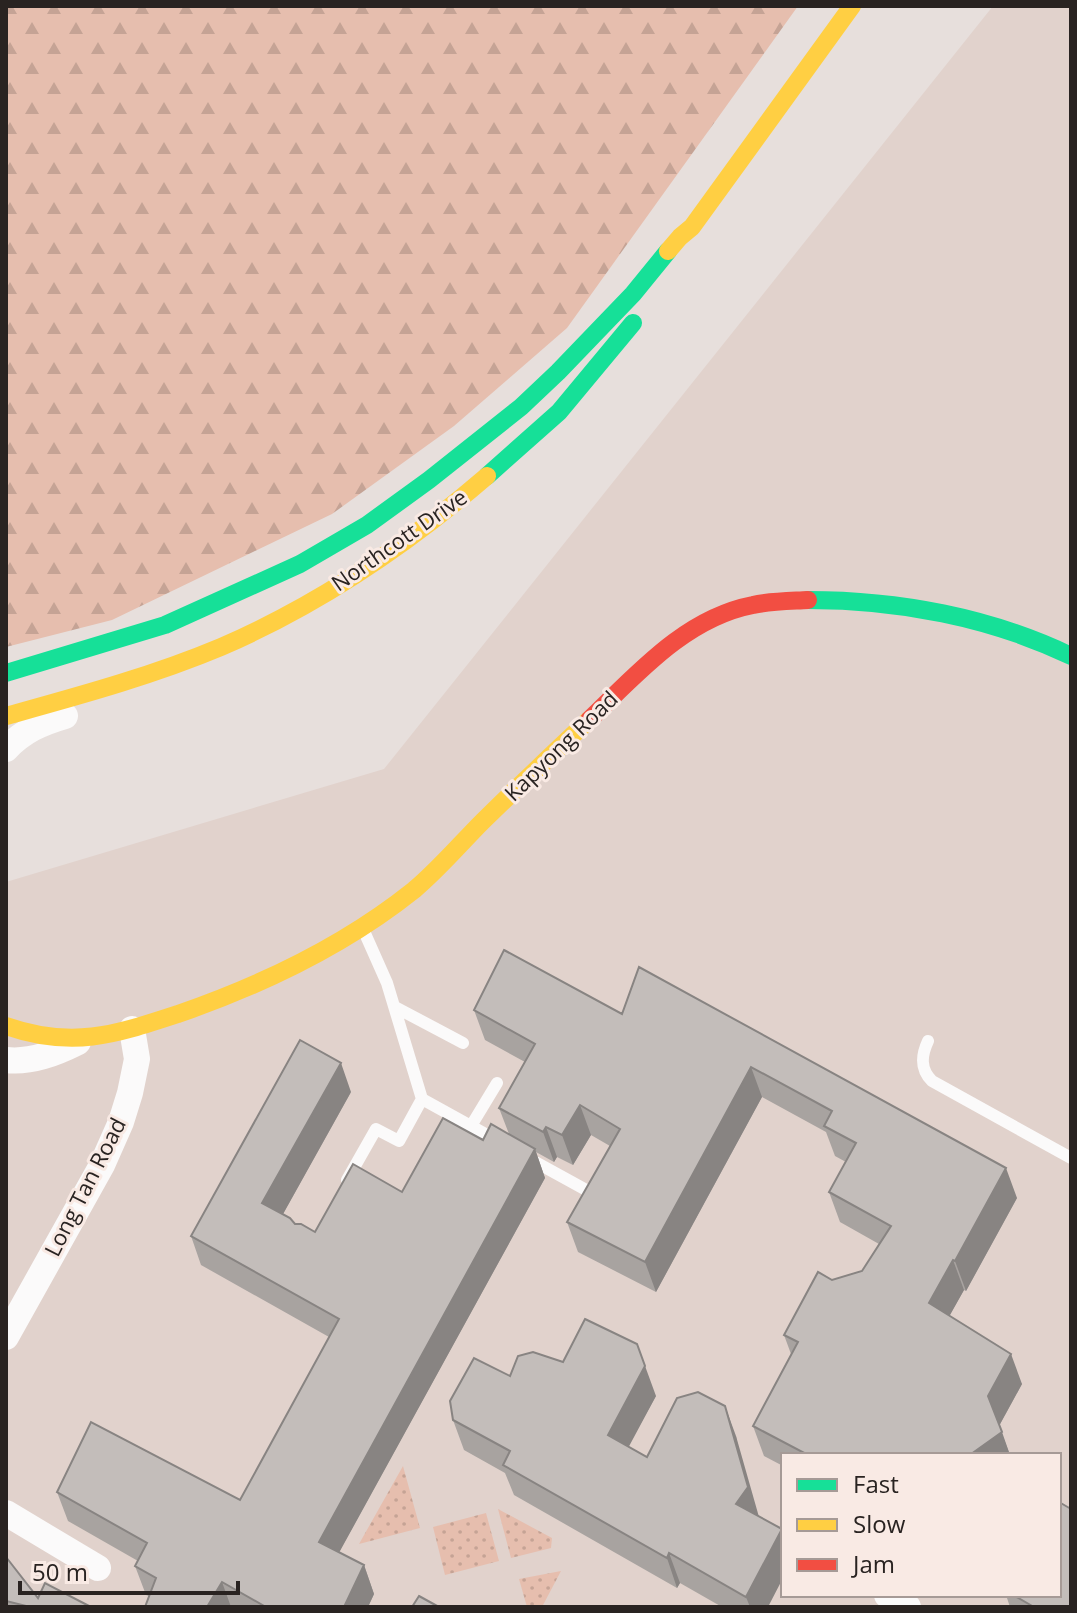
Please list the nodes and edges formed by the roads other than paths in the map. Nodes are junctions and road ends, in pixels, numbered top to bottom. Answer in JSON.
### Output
{"nodes":[{"id":1,"x":852,"y":6,"type":"edge"},
{"id":2,"x":692,"y":227,"type":"junction"},
{"id":3,"x":659,"y":290,"type":"dead end"},
{"id":4,"x":641,"y":314,"type":"dead end"},
{"id":5,"x":322,"y":595,"type":"junction"},
{"id":6,"x":1071,"y":656,"type":"edge"},
{"id":7,"x":6,"y":673,"type":"edge"},
{"id":8,"x":6,"y":716,"type":"edge"},
{"id":9,"x":6,"y":749,"type":"edge"},
{"id":10,"x":362,"y":926,"type":"junction"},
{"id":11,"x":395,"y":1007,"type":"junction"},
{"id":12,"x":6,"y":1026,"type":"edge"},
{"id":13,"x":132,"y":1029,"type":"junction"},
{"id":14,"x":85,"y":1039,"type":"junction"},
{"id":15,"x":928,"y":1041,"type":"dead end"},
{"id":16,"x":463,"y":1043,"type":"dead end"},
{"id":17,"x":6,"y":1060,"type":"edge"},
{"id":18,"x":497,"y":1083,"type":"dead end"},
{"id":19,"x":422,"y":1099,"type":"junction"},
{"id":20,"x":471,"y":1126,"type":"junction"},
{"id":21,"x":508,"y":1147,"type":"edge"},
{"id":22,"x":521,"y":1154,"type":"edge"},
{"id":23,"x":1071,"y":1158,"type":"edge"},
{"id":24,"x":339,"y":1193,"type":"edge"},
{"id":25,"x":599,"y":1197,"type":"edge"},
{"id":26,"x":6,"y":1337,"type":"edge"},
{"id":27,"x":6,"y":1513,"type":"edge"},
{"id":28,"x":98,"y":1568,"type":"dead end"},
{"id":29,"x":890,"y":1597,"type":"edge"},
{"id":30,"x":908,"y":1607,"type":"edge"}],
"edges":[{"from":1,"to":2,"type":"street","name":"Northcott Drive"},
{"from":2,"to":3,"type":"street","name":"Northcott Drive"},
{"from":2,"to":7,"type":"street","name":"Northcott Drive"},
{"from":4,"to":5,"type":"street","name":"Northcott Drive"},
{"from":5,"to":8,"type":"street","name":"Northcott Drive"},
{"from":5,"to":9,"type":"street"},
{"from":6,"to":10,"type":"street","name":"Kapyong Road"},
{"from":10,"to":11,"type":"lane"},
{"from":10,"to":13,"type":"street","name":"Kapyong Road"},
{"from":11,"to":16,"type":"lane"},
{"from":11,"to":19,"type":"lane"},
{"from":12,"to":14,"type":"street","name":"Kapyong Road"},
{"from":13,"to":14,"type":"street","name":"Kapyong Road"},
{"from":13,"to":26,"type":"street","name":"Long Tan Road"},
{"from":14,"to":17,"type":"street","name":"Kapyong Road"},
{"from":15,"to":23,"type":"lane"},
{"from":18,"to":20,"type":"lane"},
{"from":19,"to":20,"type":"lane"},
{"from":19,"to":24,"type":"lane"},
{"from":20,"to":21,"type":"lane"},
{"from":22,"to":25,"type":"lane"},
{"from":27,"to":28,"type":"street"},
{"from":29,"to":30,"type":"street"}]}
